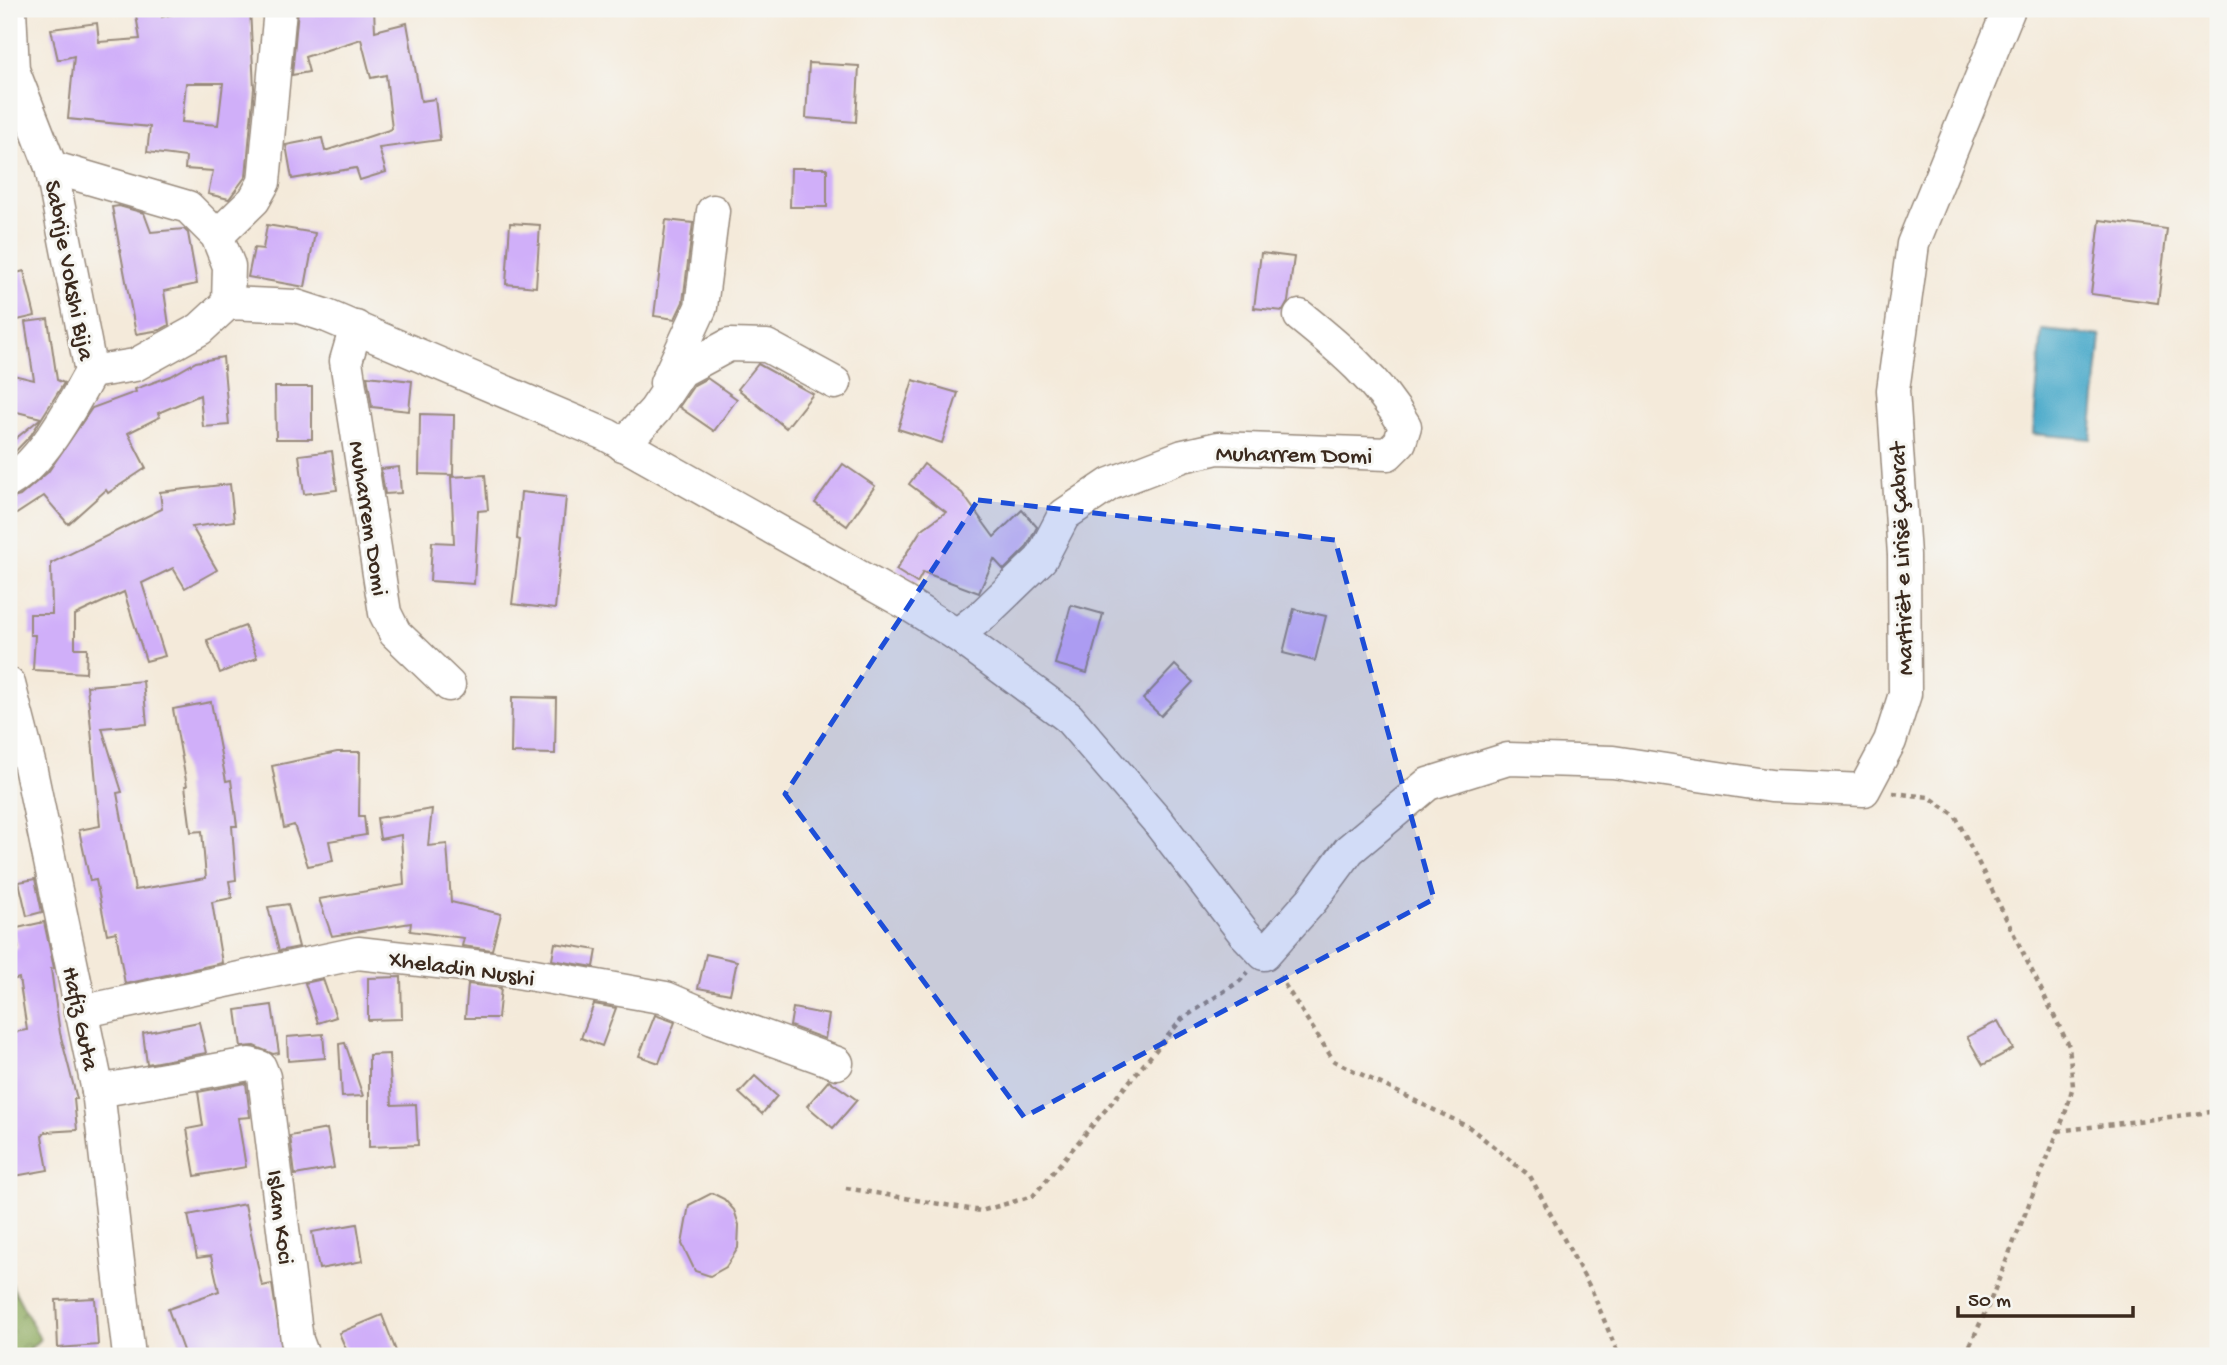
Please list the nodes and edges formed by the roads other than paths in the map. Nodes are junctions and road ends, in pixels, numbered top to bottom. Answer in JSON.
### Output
{"nodes":[{"id":1,"x":10,"y":9,"type":"edge"},
{"id":2,"x":280,"y":9,"type":"edge"},
{"id":3,"x":2009,"y":9,"type":"edge"},
{"id":4,"x":51,"y":167,"type":"junction"},
{"id":5,"x":713,"y":211,"type":"dead end"},
{"id":6,"x":217,"y":236,"type":"junction"},
{"id":7,"x":228,"y":303,"type":"junction"},
{"id":8,"x":1300,"y":316,"type":"dead end"},
{"id":9,"x":356,"y":327,"type":"junction"},
{"id":10,"x":91,"y":372,"type":"junction"},
{"id":11,"x":835,"y":383,"type":"dead end"},
{"id":12,"x":655,"y":410,"type":"junction"},
{"id":13,"x":623,"y":444,"type":"junction"},
{"id":14,"x":9,"y":481,"type":"edge"},
{"id":15,"x":957,"y":635,"type":"junction"},
{"id":16,"x":9,"y":684,"type":"edge"},
{"id":17,"x":449,"y":685,"type":"dead end"},
{"id":18,"x":80,"y":1012,"type":"junction"},
{"id":19,"x":837,"y":1063,"type":"dead end"},
{"id":20,"x":98,"y":1091,"type":"junction"},
{"id":21,"x":128,"y":1356,"type":"edge"},
{"id":22,"x":303,"y":1356,"type":"edge"}],
"edges":[{"from":1,"to":4,"type":"street","name":"Sabrije Vokshi Bija"},
{"from":2,"to":6,"type":"street"},
{"from":3,"to":15,"type":"street","name":"Martirët e Lirisë Çabrat"},
{"from":4,"to":6,"type":"street","name":"Sabrije Vokshi Bija"},
{"from":4,"to":10,"type":"street","name":"Sabrije Vokshi Bija"},
{"from":5,"to":12,"type":"street"},
{"from":6,"to":7,"type":"street"},
{"from":7,"to":9,"type":"street"},
{"from":7,"to":10,"type":"street"},
{"from":8,"to":15,"type":"street","name":"Muharrem Domi"},
{"from":9,"to":13,"type":"street"},
{"from":9,"to":17,"type":"street","name":"Muharrem Domi"},
{"from":10,"to":14,"type":"street"},
{"from":11,"to":12,"type":"street"},
{"from":12,"to":13,"type":"street"},
{"from":13,"to":15,"type":"street"},
{"from":16,"to":18,"type":"street","name":"Hafiz Guta"},
{"from":18,"to":19,"type":"street","name":"Xheladin Nushi"},
{"from":18,"to":20,"type":"street","name":"Hafiz Guta"},
{"from":20,"to":21,"type":"street","name":"Hafiz Guta"},
{"from":20,"to":22,"type":"street","name":"Islam Koci"}]}
